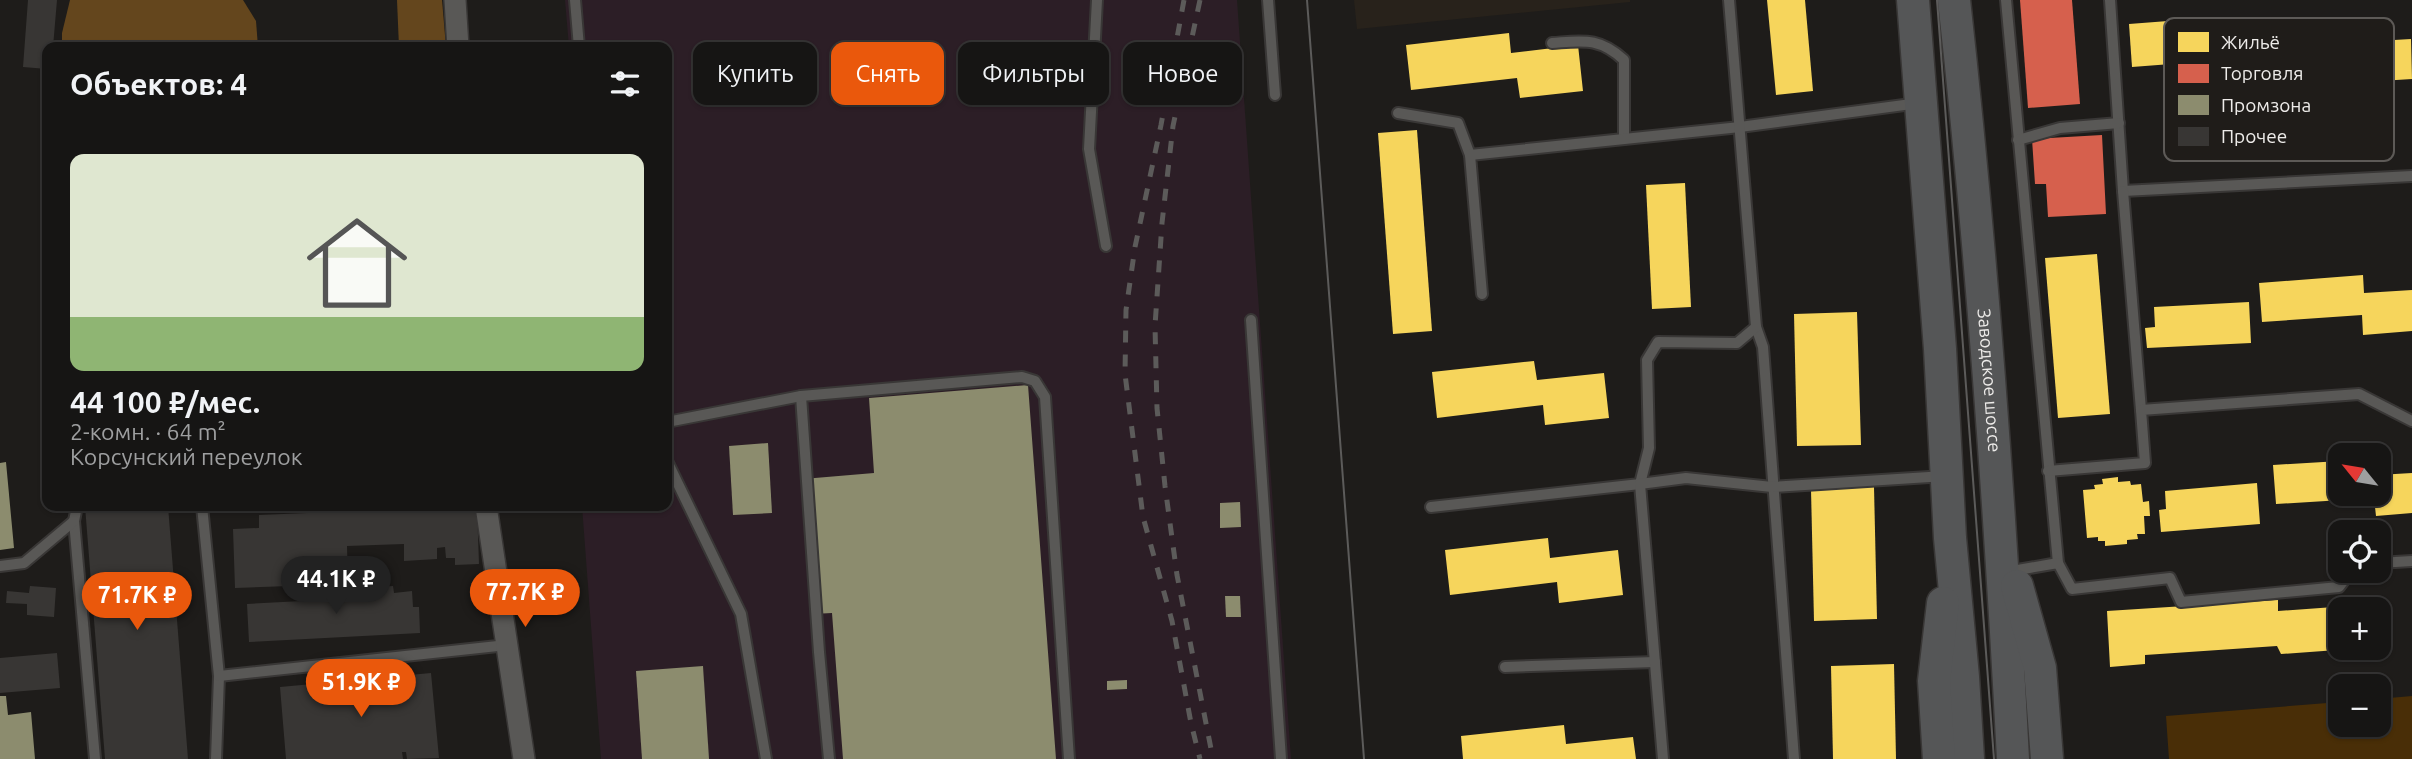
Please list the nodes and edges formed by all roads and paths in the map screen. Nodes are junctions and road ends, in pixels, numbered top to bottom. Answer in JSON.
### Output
{"nodes":[{"id":1,"x":455,"y":0,"type":"edge"},
{"id":2,"x":575,"y":0,"type":"edge"},
{"id":3,"x":1097,"y":0,"type":"edge"},
{"id":4,"x":1268,"y":0,"type":"edge"},
{"id":5,"x":1729,"y":0,"type":"edge"},
{"id":6,"x":1913,"y":0,"type":"edge"},
{"id":7,"x":1954,"y":0,"type":"edge"},
{"id":8,"x":2006,"y":0,"type":"edge"},
{"id":9,"x":2110,"y":0,"type":"edge"},
{"id":10,"x":458,"y":42,"type":"edge"},
{"id":11,"x":579,"y":42,"type":"edge"},
{"id":12,"x":1552,"y":43,"type":"dead end"},
{"id":13,"x":1275,"y":95,"type":"dead end"},
{"id":14,"x":1921,"y":102,"type":"junction"},
{"id":15,"x":1398,"y":113,"type":"dead end"},
{"id":16,"x":2119,"y":123,"type":"junction"},
{"id":17,"x":1740,"y":127,"type":"junction"},
{"id":18,"x":1625,"y":139,"type":"junction"},
{"id":19,"x":2018,"y":140,"type":"junction"},
{"id":20,"x":1470,"y":155,"type":"junction"},
{"id":21,"x":2412,"y":176,"type":"edge"},
{"id":22,"x":2123,"y":191,"type":"junction"},
{"id":23,"x":1105,"y":246,"type":"dead end"},
{"id":24,"x":1482,"y":294,"type":"dead end"},
{"id":25,"x":1251,"y":320,"type":"dead end"},
{"id":26,"x":1756,"y":327,"type":"junction"},
{"id":27,"x":801,"y":396,"type":"junction"},
{"id":28,"x":2141,"y":410,"type":"junction"},
{"id":29,"x":672,"y":421,"type":"edge"},
{"id":30,"x":2412,"y":421,"type":"edge"},
{"id":31,"x":672,"y":471,"type":"edge"},
{"id":32,"x":2048,"y":471,"type":"junction"},
{"id":33,"x":1947,"y":476,"type":"junction"},
{"id":34,"x":1640,"y":484,"type":"junction"},
{"id":35,"x":1772,"y":486,"type":"junction"},
{"id":36,"x":1431,"y":507,"type":"dead end"},
{"id":37,"x":76,"y":511,"type":"edge"},
{"id":38,"x":202,"y":511,"type":"edge"},
{"id":39,"x":486,"y":511,"type":"edge"},
{"id":40,"x":74,"y":521,"type":"junction"},
{"id":41,"x":1950,"y":538,"type":"junction"},
{"id":42,"x":2001,"y":538,"type":"junction"},
{"id":43,"x":2412,"y":561,"type":"edge"},
{"id":44,"x":2391,"y":562,"type":"edge"},
{"id":45,"x":2058,"y":563,"type":"junction"},
{"id":46,"x":0,"y":566,"type":"edge"},
{"id":47,"x":2012,"y":570,"type":"junction"},
{"id":48,"x":2342,"y":583,"type":"edge"},
{"id":49,"x":507,"y":645,"type":"junction"},
{"id":50,"x":1654,"y":662,"type":"junction"},
{"id":51,"x":1505,"y":667,"type":"dead end"},
{"id":52,"x":219,"y":676,"type":"junction"},
{"id":53,"x":95,"y":759,"type":"edge"},
{"id":54,"x":216,"y":759,"type":"edge"},
{"id":55,"x":524,"y":759,"type":"edge"},
{"id":56,"x":766,"y":759,"type":"edge"},
{"id":57,"x":829,"y":759,"type":"edge"},
{"id":58,"x":1069,"y":759,"type":"edge"},
{"id":59,"x":1281,"y":759,"type":"edge"},
{"id":60,"x":1663,"y":759,"type":"edge"},
{"id":61,"x":1794,"y":759,"type":"edge"},
{"id":62,"x":1939,"y":759,"type":"edge"},
{"id":63,"x":1968,"y":759,"type":"edge"},
{"id":64,"x":2013,"y":759,"type":"edge"},
{"id":65,"x":2047,"y":759,"type":"edge"}],
"edges":[{"from":1,"to":10,"type":"street"},
{"from":2,"to":11,"type":"lane"},
{"from":3,"to":23,"type":"lane"},
{"from":4,"to":13,"type":"lane"},
{"from":5,"to":17,"type":"lane"},
{"from":6,"to":14,"type":"main road"},
{"from":7,"to":42,"type":"main road","name":"Заводское шоссе"},
{"from":8,"to":19,"type":"lane"},
{"from":9,"to":16,"type":"lane"},
{"from":12,"to":18,"type":"lane"},
{"from":14,"to":17,"type":"lane"},
{"from":14,"to":33,"type":"main road"},
{"from":15,"to":20,"type":"lane"},
{"from":16,"to":19,"type":"lane"},
{"from":16,"to":22,"type":"lane"},
{"from":17,"to":18,"type":"lane"},
{"from":17,"to":26,"type":"lane"},
{"from":18,"to":20,"type":"lane"},
{"from":19,"to":32,"type":"lane"},
{"from":20,"to":24,"type":"lane"},
{"from":21,"to":22,"type":"lane"},
{"from":22,"to":28,"type":"lane"},
{"from":25,"to":59,"type":"lane"},
{"from":26,"to":34,"type":"lane"},
{"from":26,"to":35,"type":"lane"},
{"from":27,"to":29,"type":"lane"},
{"from":27,"to":57,"type":"lane"},
{"from":27,"to":58,"type":"lane"},
{"from":28,"to":30,"type":"lane"},
{"from":28,"to":32,"type":"lane"},
{"from":31,"to":56,"type":"lane"},
{"from":32,"to":45,"type":"lane"},
{"from":33,"to":35,"type":"lane"},
{"from":33,"to":41,"type":"main road"},
{"from":34,"to":35,"type":"lane"},
{"from":34,"to":36,"type":"lane"},
{"from":34,"to":50,"type":"lane"},
{"from":35,"to":61,"type":"lane"},
{"from":37,"to":40,"type":"lane"},
{"from":38,"to":52,"type":"lane"},
{"from":39,"to":49,"type":"street"},
{"from":40,"to":46,"type":"lane"},
{"from":40,"to":53,"type":"lane"},
{"from":41,"to":62,"type":"main road"},
{"from":41,"to":63,"type":"main road"},
{"from":42,"to":47,"type":"main road"},
{"from":42,"to":64,"type":"main road","name":"Заводское шоссе"},
{"from":43,"to":44,"type":"lane"},
{"from":45,"to":47,"type":"lane"},
{"from":45,"to":48,"type":"lane"},
{"from":47,"to":65,"type":"main road"},
{"from":49,"to":52,"type":"lane"},
{"from":49,"to":55,"type":"street"},
{"from":50,"to":51,"type":"lane"},
{"from":50,"to":60,"type":"lane"},
{"from":52,"to":54,"type":"lane"}]}
